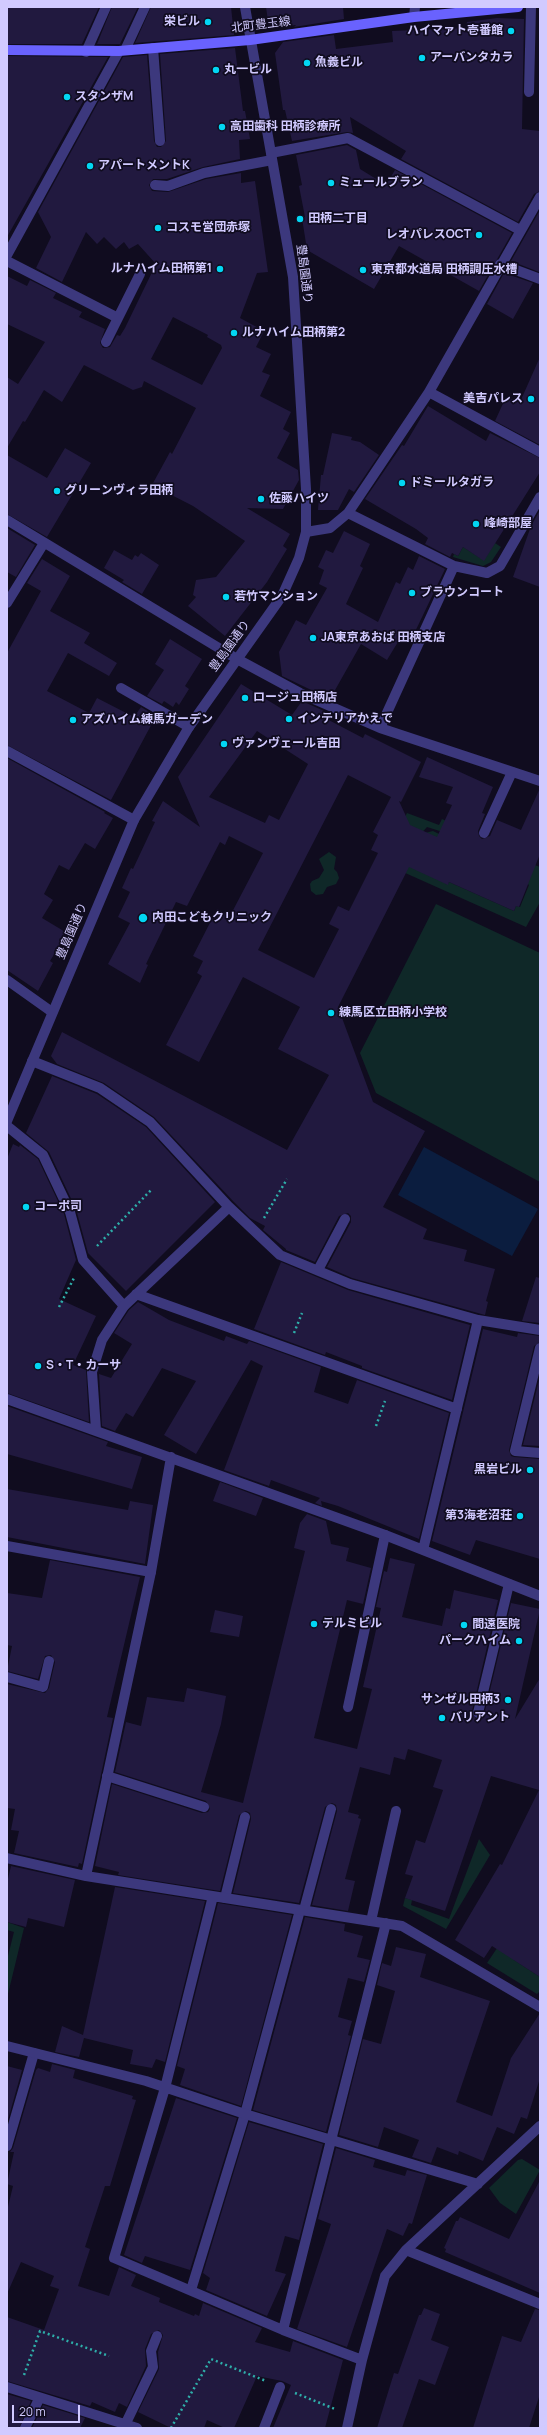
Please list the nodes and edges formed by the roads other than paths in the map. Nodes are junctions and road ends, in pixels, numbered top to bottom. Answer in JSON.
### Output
{"nodes":[{"id":1,"x":106,"y":7,"type":"edge"},
{"id":2,"x":145,"y":7,"type":"edge"},
{"id":3,"x":245,"y":7,"type":"edge"},
{"id":4,"x":518,"y":7,"type":"edge"},
{"id":5,"x":531,"y":7,"type":"edge"},
{"id":6,"x":415,"y":12,"type":"edge"},
{"id":7,"x":250,"y":40,"type":"junction"},
{"id":8,"x":153,"y":48,"type":"junction"},
{"id":9,"x":7,"y":50,"type":"edge"},
{"id":10,"x":122,"y":51,"type":"junction"},
{"id":11,"x":86,"y":52,"type":"junction"},
{"id":12,"x":529,"y":92,"type":"dead end"},
{"id":13,"x":160,"y":141,"type":"dead end"},
{"id":14,"x":271,"y":156,"type":"junction"},
{"id":15,"x":155,"y":185,"type":"dead end"},
{"id":16,"x":540,"y":197,"type":"edge"},
{"id":17,"x":520,"y":230,"type":"junction"},
{"id":18,"x":7,"y":255,"type":"edge"},
{"id":19,"x":7,"y":261,"type":"edge"},
{"id":20,"x":500,"y":264,"type":"junction"},
{"id":21,"x":140,"y":274,"type":"dead end"},
{"id":22,"x":540,"y":279,"type":"edge"},
{"id":23,"x":118,"y":318,"type":"junction"},
{"id":24,"x":106,"y":342,"type":"dead end"},
{"id":25,"x":429,"y":392,"type":"junction"},
{"id":26,"x":540,"y":452,"type":"edge"},
{"id":27,"x":540,"y":497,"type":"edge"},
{"id":28,"x":348,"y":513,"type":"junction"},
{"id":29,"x":7,"y":520,"type":"edge"},
{"id":30,"x":306,"y":532,"type":"junction"},
{"id":31,"x":44,"y":543,"type":"junction"},
{"id":32,"x":454,"y":566,"type":"junction"},
{"id":33,"x":7,"y":603,"type":"edge"},
{"id":34,"x":237,"y":659,"type":"junction"},
{"id":35,"x":121,"y":688,"type":"dead end"},
{"id":36,"x":189,"y":727,"type":"junction"},
{"id":37,"x":380,"y":728,"type":"junction"},
{"id":38,"x":7,"y":750,"type":"edge"},
{"id":39,"x":512,"y":772,"type":"junction"},
{"id":40,"x":540,"y":781,"type":"edge"},
{"id":41,"x":134,"y":820,"type":"junction"},
{"id":42,"x":484,"y":833,"type":"dead end"},
{"id":43,"x":7,"y":980,"type":"edge"},
{"id":44,"x":52,"y":1012,"type":"junction"},
{"id":45,"x":32,"y":1061,"type":"junction"},
{"id":46,"x":7,"y":1121,"type":"edge"},
{"id":47,"x":7,"y":1126,"type":"edge"},
{"id":48,"x":229,"y":1207,"type":"junction"},
{"id":49,"x":345,"y":1219,"type":"dead end"},
{"id":50,"x":318,"y":1270,"type":"junction"},
{"id":51,"x":136,"y":1294,"type":"junction"},
{"id":52,"x":124,"y":1306,"type":"junction"},
{"id":53,"x":478,"y":1320,"type":"junction"},
{"id":54,"x":540,"y":1330,"type":"edge"},
{"id":55,"x":540,"y":1348,"type":"edge"},
{"id":56,"x":7,"y":1400,"type":"edge"},
{"id":57,"x":457,"y":1409,"type":"junction"},
{"id":58,"x":96,"y":1430,"type":"junction"},
{"id":59,"x":540,"y":1453,"type":"edge"},
{"id":60,"x":171,"y":1457,"type":"junction"},
{"id":61,"x":385,"y":1535,"type":"junction"},
{"id":62,"x":7,"y":1546,"type":"edge"},
{"id":63,"x":423,"y":1550,"type":"junction"},
{"id":64,"x":151,"y":1572,"type":"junction"},
{"id":65,"x":509,"y":1584,"type":"junction"},
{"id":66,"x":540,"y":1596,"type":"edge"},
{"id":67,"x":49,"y":1661,"type":"dead end"},
{"id":68,"x":7,"y":1677,"type":"edge"},
{"id":69,"x":348,"y":1707,"type":"dead end"},
{"id":70,"x":478,"y":1713,"type":"dead end"},
{"id":71,"x":107,"y":1776,"type":"junction"},
{"id":72,"x":204,"y":1807,"type":"dead end"},
{"id":73,"x":331,"y":1809,"type":"dead end"},
{"id":74,"x":396,"y":1811,"type":"dead end"},
{"id":75,"x":245,"y":1817,"type":"dead end"},
{"id":76,"x":7,"y":1858,"type":"edge"},
{"id":77,"x":86,"y":1876,"type":"junction"},
{"id":78,"x":213,"y":1896,"type":"junction"},
{"id":79,"x":225,"y":1898,"type":"junction"},
{"id":80,"x":302,"y":1910,"type":"junction"},
{"id":81,"x":371,"y":1921,"type":"junction"},
{"id":82,"x":386,"y":1924,"type":"junction"},
{"id":83,"x":540,"y":2007,"type":"edge"},
{"id":84,"x":7,"y":2046,"type":"edge"},
{"id":85,"x":34,"y":2053,"type":"junction"},
{"id":86,"x":165,"y":2088,"type":"junction"},
{"id":87,"x":245,"y":2114,"type":"junction"},
{"id":88,"x":540,"y":2126,"type":"edge"},
{"id":89,"x":333,"y":2141,"type":"junction"},
{"id":90,"x":7,"y":2146,"type":"edge"},
{"id":91,"x":478,"y":2184,"type":"junction"},
{"id":92,"x":406,"y":2250,"type":"junction"},
{"id":93,"x":191,"y":2290,"type":"junction"},
{"id":94,"x":540,"y":2304,"type":"edge"},
{"id":95,"x":283,"y":2330,"type":"junction"},
{"id":96,"x":157,"y":2336,"type":"dead end"},
{"id":97,"x":362,"y":2360,"type":"junction"},
{"id":98,"x":7,"y":2387,"type":"edge"},
{"id":99,"x":280,"y":2387,"type":"road end"},
{"id":100,"x":39,"y":2399,"type":"junction"},
{"id":101,"x":130,"y":2427,"type":"edge"},
{"id":102,"x":25,"y":2428,"type":"edge"},
{"id":103,"x":264,"y":2428,"type":"edge"},
{"id":104,"x":347,"y":2428,"type":"edge"}],
"edges":[{"from":1,"to":11,"type":"street"},
{"from":2,"to":10,"type":"street"},
{"from":3,"to":7,"type":"street","name":"豊島園通り"},
{"from":4,"to":6,"type":"main road","name":"北町豊玉線"},
{"from":5,"to":12,"type":"street"},
{"from":6,"to":7,"type":"main road","name":"北町豊玉線"},
{"from":7,"to":8,"type":"main road","name":"北町豊玉線"},
{"from":7,"to":14,"type":"street","name":"豊島園通り"},
{"from":8,"to":10,"type":"main road","name":"北町豊玉線"},
{"from":8,"to":13,"type":"street"},
{"from":9,"to":11,"type":"main road","name":"北町豊玉線"},
{"from":10,"to":11,"type":"main road","name":"北町豊玉線"},
{"from":10,"to":18,"type":"street"},
{"from":14,"to":15,"type":"street"},
{"from":14,"to":17,"type":"street"},
{"from":14,"to":30,"type":"street","name":"豊島園通り"},
{"from":16,"to":17,"type":"street"},
{"from":17,"to":20,"type":"street"},
{"from":19,"to":23,"type":"street"},
{"from":20,"to":22,"type":"street"},
{"from":20,"to":25,"type":"street"},
{"from":21,"to":23,"type":"street"},
{"from":23,"to":24,"type":"street"},
{"from":25,"to":26,"type":"street"},
{"from":25,"to":28,"type":"street"},
{"from":27,"to":32,"type":"street"},
{"from":28,"to":30,"type":"street"},
{"from":28,"to":32,"type":"street"},
{"from":29,"to":31,"type":"street"},
{"from":30,"to":34,"type":"street","name":"豊島園通り"},
{"from":31,"to":33,"type":"street"},
{"from":31,"to":34,"type":"street"},
{"from":32,"to":37,"type":"street"},
{"from":34,"to":36,"type":"street","name":"豊島園通り"},
{"from":34,"to":37,"type":"street"},
{"from":35,"to":36,"type":"street"},
{"from":36,"to":41,"type":"street","name":"豊島園通り"},
{"from":37,"to":39,"type":"street"},
{"from":38,"to":41,"type":"street"},
{"from":39,"to":40,"type":"street"},
{"from":39,"to":42,"type":"street"},
{"from":41,"to":44,"type":"street","name":"豊島園通り"},
{"from":43,"to":44,"type":"street"},
{"from":44,"to":45,"type":"street","name":"豊島園通り"},
{"from":45,"to":46,"type":"street","name":"豊島園通り"},
{"from":45,"to":48,"type":"street"},
{"from":47,"to":52,"type":"street"},
{"from":48,"to":50,"type":"street"},
{"from":48,"to":51,"type":"street"},
{"from":49,"to":50,"type":"street"},
{"from":50,"to":53,"type":"street"},
{"from":51,"to":52,"type":"street"},
{"from":51,"to":57,"type":"street"},
{"from":52,"to":58,"type":"street"},
{"from":53,"to":54,"type":"street"},
{"from":53,"to":57,"type":"street"},
{"from":55,"to":59,"type":"street"},
{"from":56,"to":58,"type":"street"},
{"from":57,"to":63,"type":"street"},
{"from":58,"to":60,"type":"street"},
{"from":60,"to":61,"type":"street"},
{"from":60,"to":64,"type":"street"},
{"from":61,"to":63,"type":"street"},
{"from":61,"to":69,"type":"street"},
{"from":62,"to":64,"type":"street"},
{"from":63,"to":65,"type":"street"},
{"from":64,"to":71,"type":"street"},
{"from":65,"to":66,"type":"street"},
{"from":65,"to":70,"type":"street"},
{"from":67,"to":68,"type":"street"},
{"from":71,"to":72,"type":"street"},
{"from":71,"to":77,"type":"street"},
{"from":73,"to":80,"type":"street"},
{"from":74,"to":81,"type":"street"},
{"from":75,"to":79,"type":"street"},
{"from":76,"to":77,"type":"street"},
{"from":77,"to":78,"type":"street"},
{"from":78,"to":79,"type":"street"},
{"from":78,"to":86,"type":"street"},
{"from":79,"to":80,"type":"street"},
{"from":80,"to":81,"type":"street"},
{"from":80,"to":87,"type":"street"},
{"from":81,"to":82,"type":"street"},
{"from":82,"to":83,"type":"street"},
{"from":82,"to":89,"type":"street"},
{"from":84,"to":85,"type":"street"},
{"from":85,"to":86,"type":"street"},
{"from":85,"to":90,"type":"street"},
{"from":86,"to":87,"type":"street"},
{"from":86,"to":93,"type":"street"},
{"from":87,"to":89,"type":"street"},
{"from":87,"to":93,"type":"street"},
{"from":88,"to":91,"type":"street"},
{"from":89,"to":91,"type":"street"},
{"from":89,"to":95,"type":"street"},
{"from":91,"to":92,"type":"street"},
{"from":92,"to":94,"type":"street"},
{"from":92,"to":97,"type":"street"},
{"from":93,"to":95,"type":"street"},
{"from":95,"to":97,"type":"street"},
{"from":96,"to":101,"type":"street"},
{"from":97,"to":104,"type":"street"},
{"from":98,"to":100,"type":"street"},
{"from":99,"to":103,"type":"street"},
{"from":100,"to":101,"type":"street"},
{"from":100,"to":102,"type":"street"}]}
